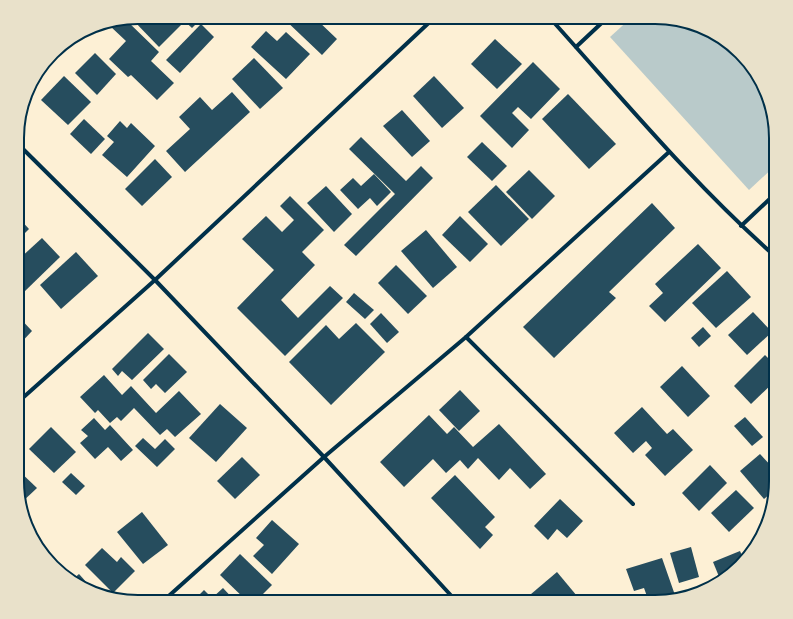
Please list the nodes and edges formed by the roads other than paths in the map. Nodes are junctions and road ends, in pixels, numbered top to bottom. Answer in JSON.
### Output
{"nodes":[{"id":1,"x":428,"y":24,"type":"edge"},
{"id":2,"x":555,"y":24,"type":"edge"},
{"id":3,"x":601,"y":24,"type":"edge"},
{"id":4,"x":576,"y":47,"type":"junction"},
{"id":5,"x":24,"y":150,"type":"edge"},
{"id":6,"x":669,"y":152,"type":"junction"},
{"id":7,"x":769,"y":200,"type":"edge"},
{"id":8,"x":741,"y":226,"type":"junction"},
{"id":9,"x":769,"y":251,"type":"edge"},
{"id":10,"x":155,"y":280,"type":"junction"},
{"id":11,"x":466,"y":337,"type":"junction"},
{"id":12,"x":24,"y":398,"type":"edge"},
{"id":13,"x":324,"y":457,"type":"junction"},
{"id":14,"x":634,"y":504,"type":"dead end"},
{"id":15,"x":170,"y":595,"type":"edge"},
{"id":16,"x":451,"y":595,"type":"edge"}],
"edges":[{"from":1,"to":10,"type":"street"},
{"from":2,"to":4,"type":"street"},
{"from":3,"to":4,"type":"street"},
{"from":4,"to":6,"type":"street"},
{"from":5,"to":10,"type":"street"},
{"from":6,"to":8,"type":"street"},
{"from":6,"to":11,"type":"street"},
{"from":7,"to":8,"type":"street"},
{"from":8,"to":9,"type":"street"},
{"from":10,"to":12,"type":"street"},
{"from":10,"to":13,"type":"street"},
{"from":11,"to":13,"type":"street"},
{"from":11,"to":14,"type":"street"},
{"from":13,"to":15,"type":"street"},
{"from":13,"to":16,"type":"street"}]}
